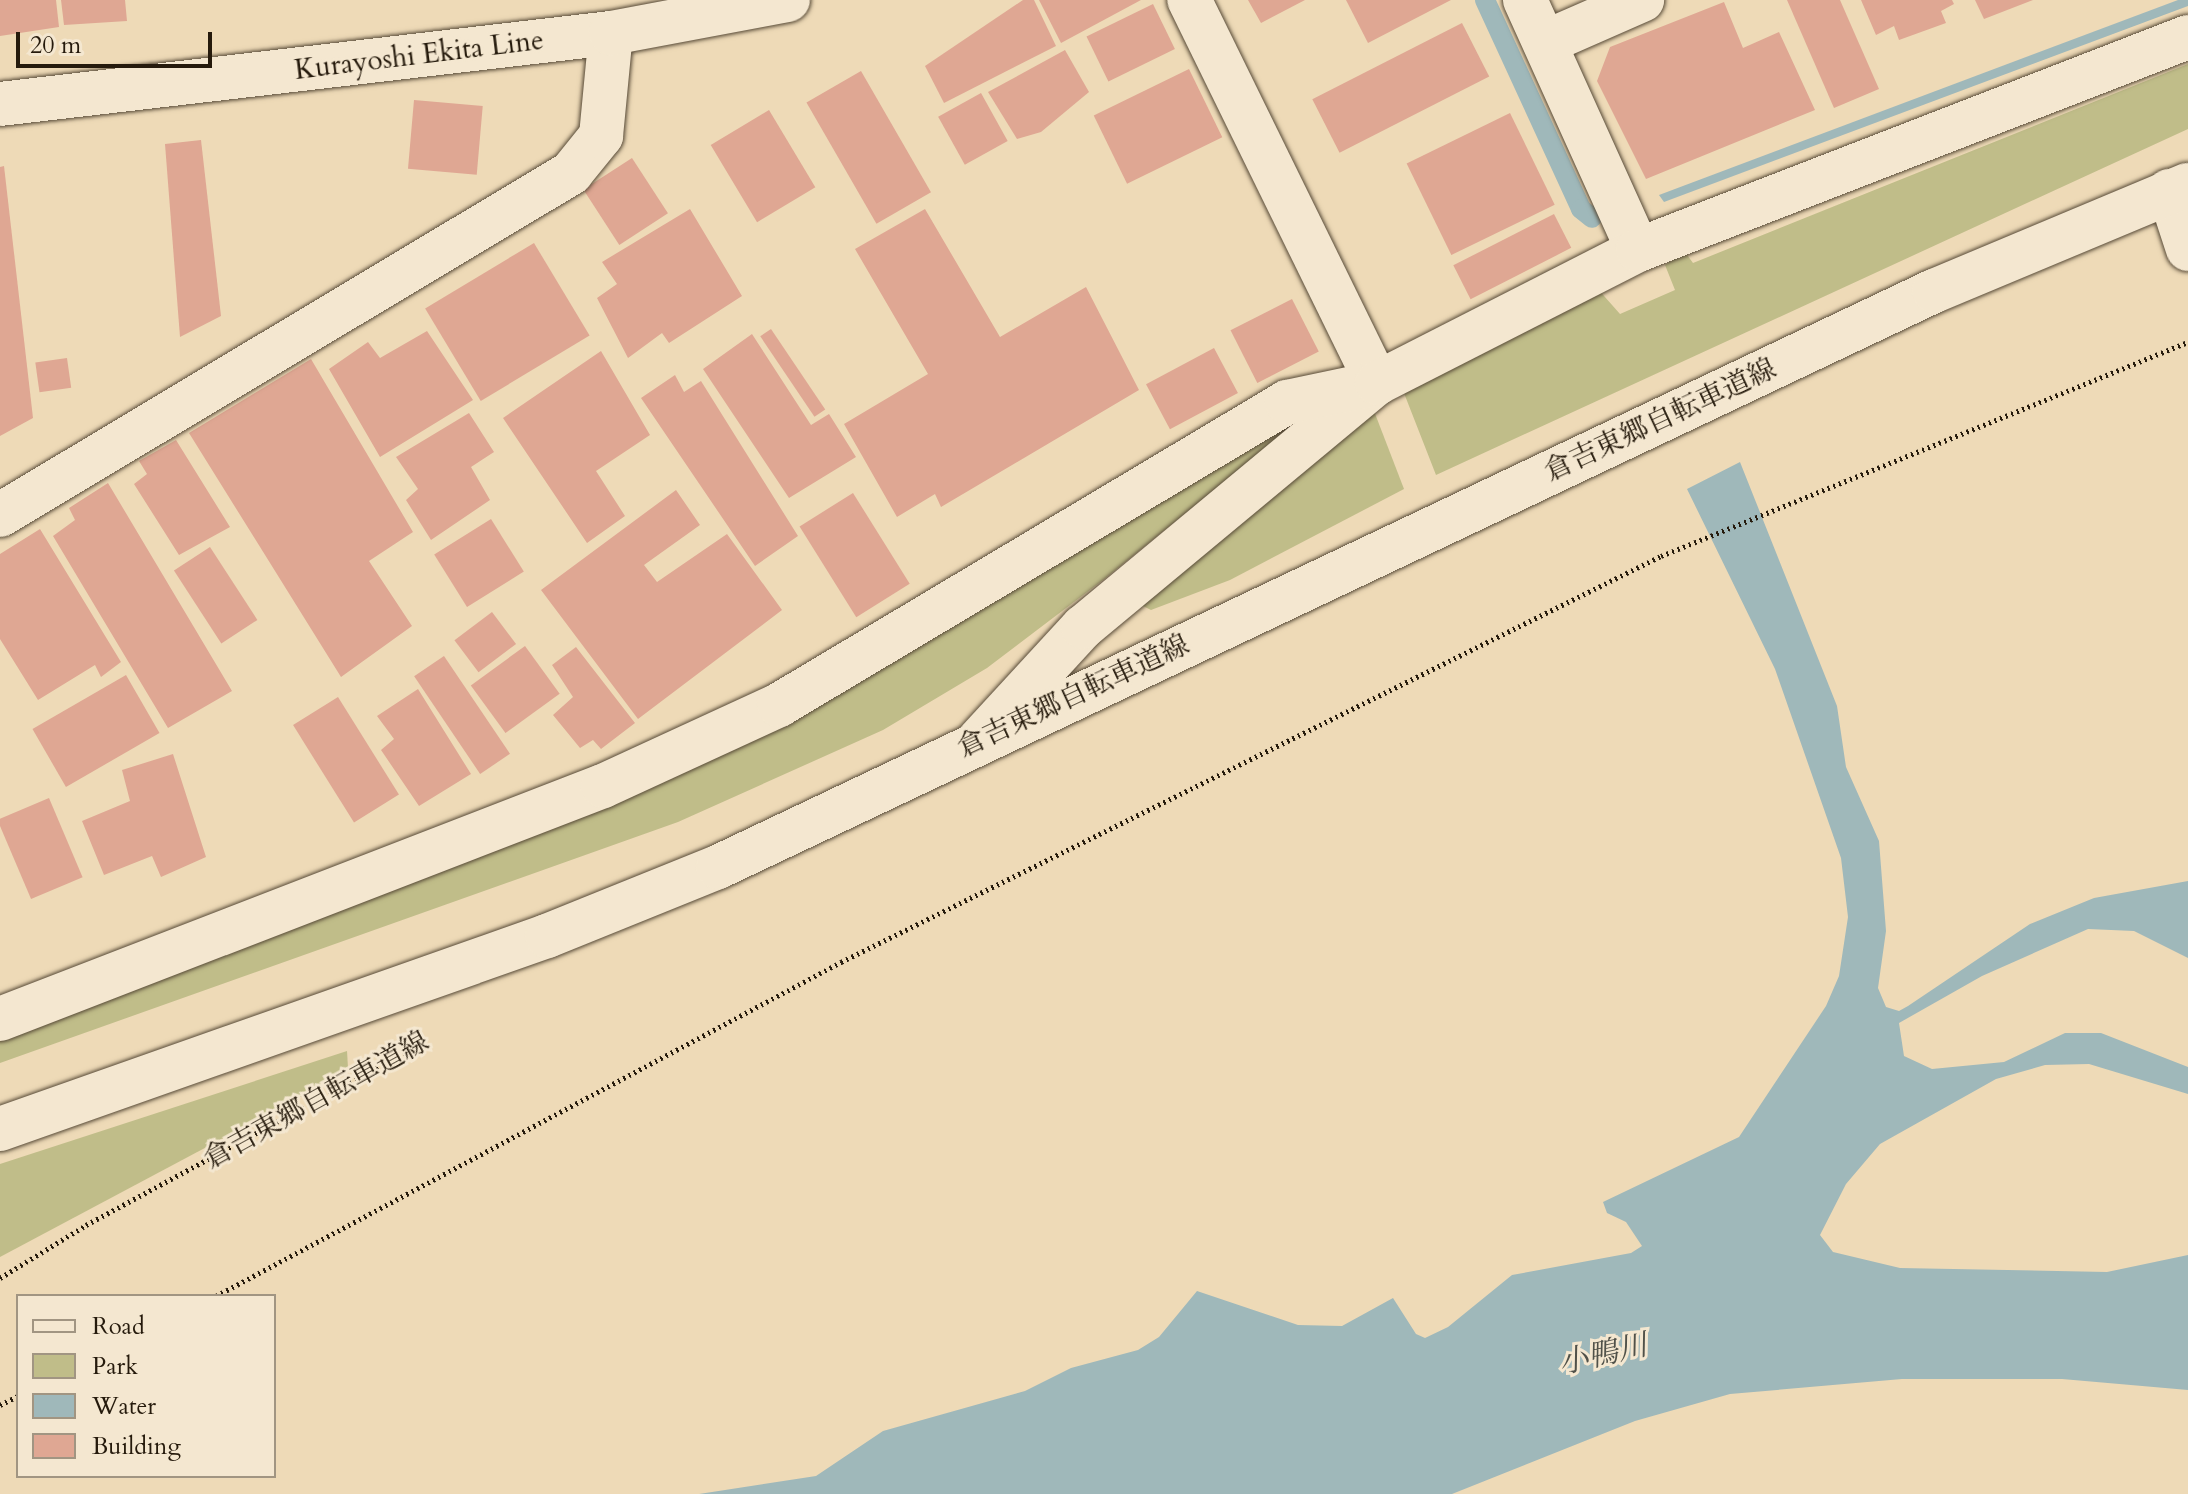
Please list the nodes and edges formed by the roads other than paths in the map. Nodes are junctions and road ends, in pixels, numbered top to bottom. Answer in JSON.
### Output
{"nodes":[{"id":1,"x":788,"y":0,"type":"edge"},
{"id":2,"x":1189,"y":0,"type":"edge"},
{"id":3,"x":1525,"y":0,"type":"edge"},
{"id":4,"x":1642,"y":0,"type":"edge"},
{"id":5,"x":611,"y":33,"type":"junction"},
{"id":6,"x":2188,"y":37,"type":"edge"},
{"id":7,"x":1546,"y":42,"type":"junction"},
{"id":8,"x":0,"y":104,"type":"edge"},
{"id":9,"x":2178,"y":188,"type":"edge"},
{"id":10,"x":2188,"y":249,"type":"edge"},
{"id":11,"x":1638,"y":250,"type":"junction"},
{"id":12,"x":1377,"y":383,"type":"junction"},
{"id":13,"x":0,"y":515,"type":"edge"},
{"id":14,"x":979,"y":740,"type":"junction"},
{"id":15,"x":0,"y":1019,"type":"edge"},
{"id":16,"x":0,"y":1129,"type":"edge"}],
"edges":[{"from":1,"to":5,"type":"street","name":"Kurayoshi Ekita Line"},
{"from":2,"to":12,"type":"street"},
{"from":3,"to":7,"type":"street"},
{"from":4,"to":7,"type":"street"},
{"from":5,"to":8,"type":"street","name":"Kurayoshi Ekita Line"},
{"from":5,"to":13,"type":"street"},
{"from":6,"to":11,"type":"street"},
{"from":7,"to":11,"type":"street"},
{"from":9,"to":10,"type":"street"},
{"from":9,"to":14,"type":"street","name":"倉吉東郷自転車道線"},
{"from":11,"to":12,"type":"street"},
{"from":12,"to":14,"type":"street"},
{"from":12,"to":15,"type":"street"},
{"from":14,"to":16,"type":"street","name":"倉吉東郷自転車道線"}]}
